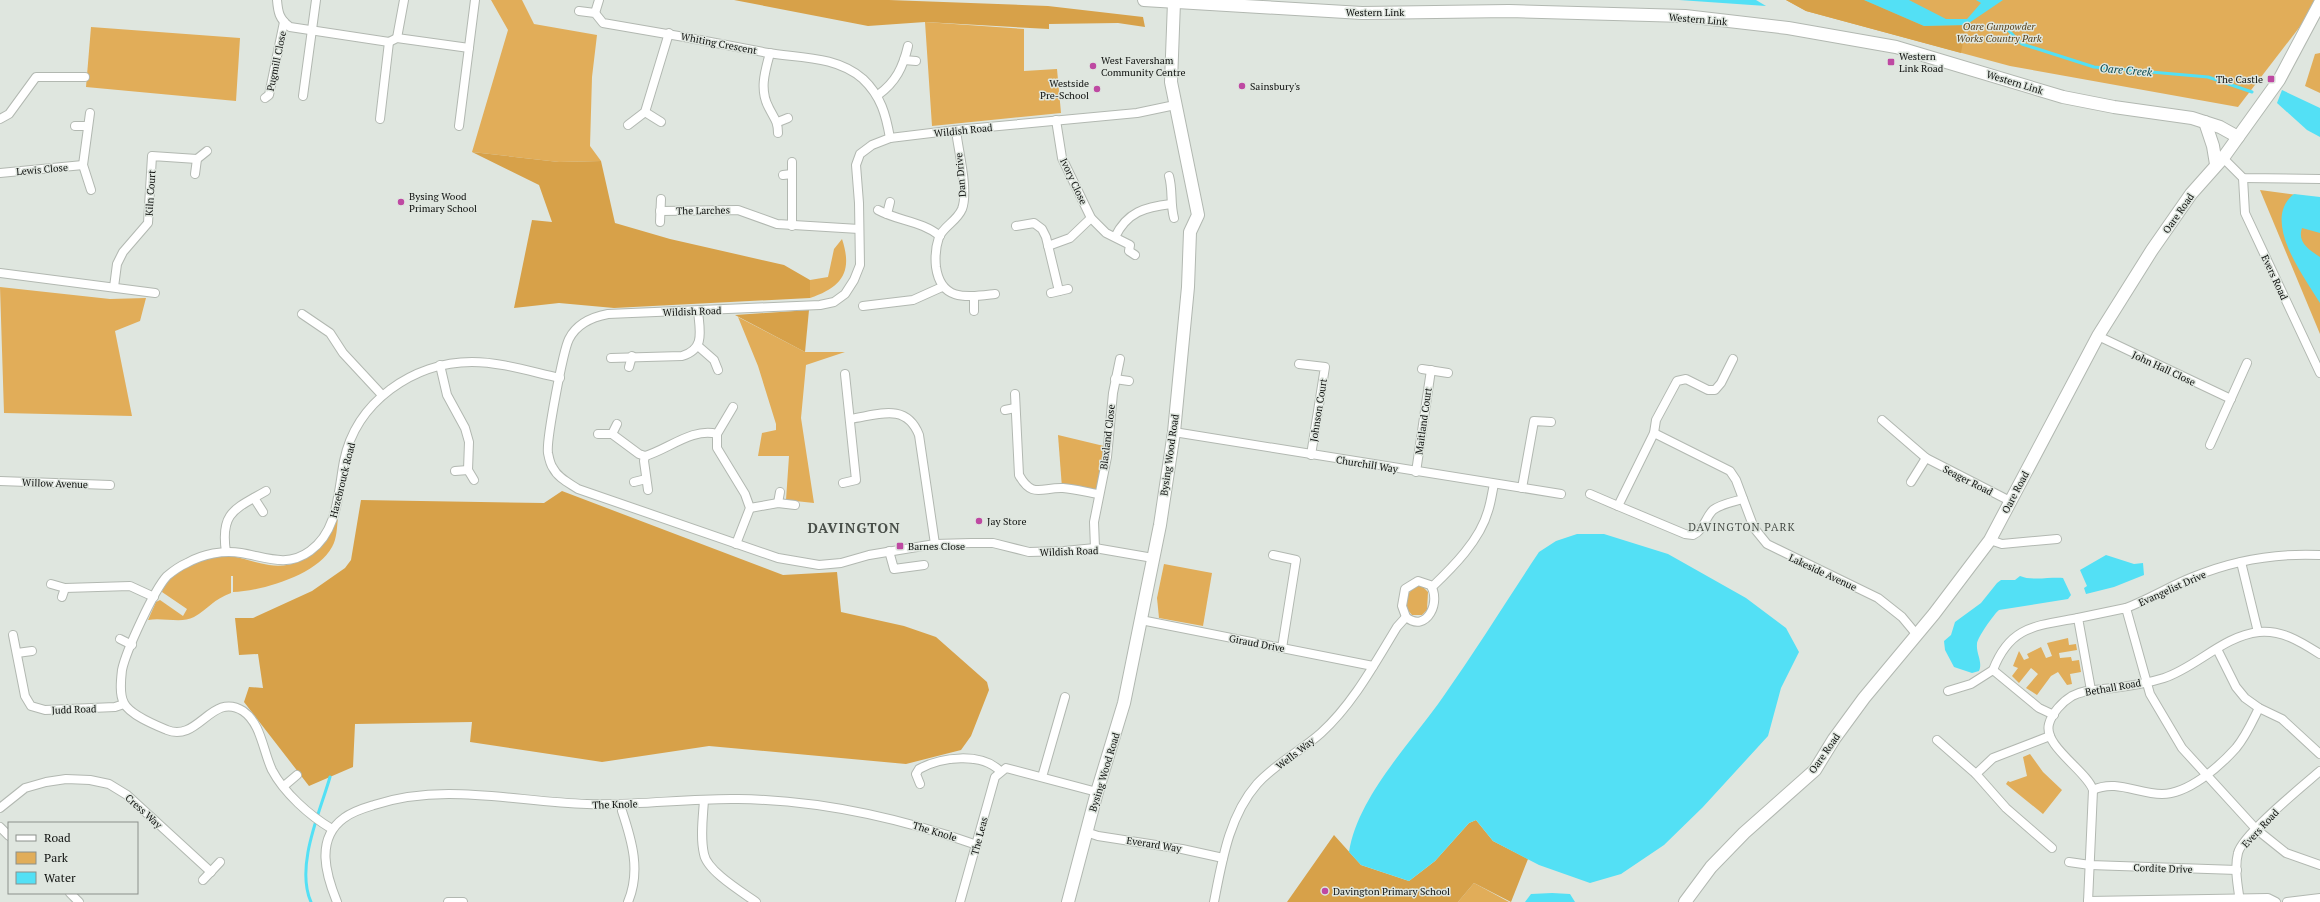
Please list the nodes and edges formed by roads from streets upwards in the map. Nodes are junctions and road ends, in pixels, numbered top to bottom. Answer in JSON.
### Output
{"nodes":[{"id":1,"x":277,"y":0,"type":"edge"},
{"id":2,"x":316,"y":0,"type":"edge"},
{"id":3,"x":404,"y":0,"type":"edge"},
{"id":4,"x":475,"y":0,"type":"edge"},
{"id":5,"x":599,"y":0,"type":"edge"},
{"id":6,"x":1144,"y":0,"type":"edge"},
{"id":7,"x":1174,"y":2,"type":"junction"},
{"id":8,"x":2320,"y":3,"type":"edge"},
{"id":9,"x":579,"y":10,"type":"dead end"},
{"id":10,"x":595,"y":13,"type":"junction"},
{"id":11,"x":284,"y":22,"type":"junction"},
{"id":12,"x":313,"y":30,"type":"junction"},
{"id":13,"x":669,"y":33,"type":"junction"},
{"id":14,"x":397,"y":38,"type":"junction"},
{"id":15,"x":389,"y":42,"type":"junction"},
{"id":16,"x":908,"y":46,"type":"dead end"},
{"id":17,"x":469,"y":48,"type":"junction"},
{"id":18,"x":770,"y":53,"type":"junction"},
{"id":19,"x":904,"y":60,"type":"junction"},
{"id":20,"x":916,"y":61,"type":"dead end"},
{"id":21,"x":85,"y":77,"type":"dead end"},
{"id":22,"x":878,"y":95,"type":"junction"},
{"id":23,"x":303,"y":96,"type":"dead end"},
{"id":24,"x":265,"y":98,"type":"dead end"},
{"id":25,"x":1175,"y":105,"type":"junction"},
{"id":26,"x":645,"y":112,"type":"junction"},
{"id":27,"x":90,"y":113,"type":"dead end"},
{"id":28,"x":788,"y":118,"type":"dead end"},
{"id":29,"x":0,"y":119,"type":"edge"},
{"id":30,"x":380,"y":119,"type":"dead end"},
{"id":31,"x":1056,"y":120,"type":"junction"},
{"id":32,"x":662,"y":122,"type":"dead end"},
{"id":33,"x":778,"y":122,"type":"junction"},
{"id":34,"x":2205,"y":122,"type":"junction"},
{"id":35,"x":628,"y":125,"type":"dead end"},
{"id":36,"x":75,"y":126,"type":"dead end"},
{"id":37,"x":88,"y":126,"type":"junction"},
{"id":38,"x":459,"y":126,"type":"dead end"},
{"id":39,"x":956,"y":130,"type":"junction"},
{"id":40,"x":778,"y":133,"type":"dead end"},
{"id":41,"x":2238,"y":137,"type":"junction"},
{"id":42,"x":890,"y":138,"type":"junction"},
{"id":43,"x":207,"y":151,"type":"dead end"},
{"id":44,"x":197,"y":159,"type":"junction"},
{"id":45,"x":2219,"y":161,"type":"junction"},
{"id":46,"x":792,"y":162,"type":"dead end"},
{"id":47,"x":83,"y":165,"type":"junction"},
{"id":48,"x":0,"y":172,"type":"edge"},
{"id":49,"x":195,"y":174,"type":"dead end"},
{"id":50,"x":792,"y":174,"type":"junction"},
{"id":51,"x":783,"y":175,"type":"dead end"},
{"id":52,"x":1169,"y":176,"type":"dead end"},
{"id":53,"x":2243,"y":178,"type":"junction"},
{"id":54,"x":2320,"y":179,"type":"edge"},
{"id":55,"x":92,"y":190,"type":"dead end"},
{"id":56,"x":661,"y":199,"type":"dead end"},
{"id":57,"x":890,"y":202,"type":"dead end"},
{"id":58,"x":1170,"y":204,"type":"junction"},
{"id":59,"x":878,"y":210,"type":"dead end"},
{"id":60,"x":660,"y":211,"type":"junction"},
{"id":61,"x":887,"y":214,"type":"junction"},
{"id":62,"x":1091,"y":218,"type":"junction"},
{"id":63,"x":1174,"y":218,"type":"dead end"},
{"id":64,"x":660,"y":222,"type":"dead end"},
{"id":65,"x":792,"y":226,"type":"junction"},
{"id":66,"x":1016,"y":226,"type":"dead end"},
{"id":67,"x":859,"y":229,"type":"junction"},
{"id":68,"x":940,"y":236,"type":"junction"},
{"id":69,"x":1115,"y":237,"type":"junction"},
{"id":70,"x":1048,"y":246,"type":"junction"},
{"id":71,"x":1135,"y":255,"type":"dead end"},
{"id":72,"x":0,"y":273,"type":"edge"},
{"id":73,"x":114,"y":287,"type":"junction"},
{"id":74,"x":942,"y":287,"type":"junction"},
{"id":75,"x":1068,"y":290,"type":"dead end"},
{"id":76,"x":155,"y":292,"type":"dead end"},
{"id":77,"x":995,"y":294,"type":"dead end"},
{"id":78,"x":974,"y":296,"type":"junction"},
{"id":79,"x":863,"y":306,"type":"dead end"},
{"id":80,"x":698,"y":311,"type":"junction"},
{"id":81,"x":974,"y":311,"type":"dead end"},
{"id":82,"x":302,"y":314,"type":"dead end"},
{"id":83,"x":2098,"y":336,"type":"junction"},
{"id":84,"x":698,"y":346,"type":"junction"},
{"id":85,"x":632,"y":356,"type":"junction"},
{"id":86,"x":611,"y":358,"type":"dead end"},
{"id":87,"x":1120,"y":359,"type":"dead end"},
{"id":88,"x":1733,"y":359,"type":"dead end"},
{"id":89,"x":2247,"y":363,"type":"dead end"},
{"id":90,"x":1299,"y":364,"type":"dead end"},
{"id":91,"x":440,"y":365,"type":"junction"},
{"id":92,"x":629,"y":367,"type":"dead end"},
{"id":93,"x":1422,"y":369,"type":"dead end"},
{"id":94,"x":718,"y":370,"type":"dead end"},
{"id":95,"x":1431,"y":370,"type":"junction"},
{"id":96,"x":1448,"y":373,"type":"dead end"},
{"id":97,"x":2320,"y":373,"type":"edge"},
{"id":98,"x":845,"y":374,"type":"dead end"},
{"id":99,"x":560,"y":378,"type":"junction"},
{"id":100,"x":1115,"y":379,"type":"junction"},
{"id":101,"x":1129,"y":382,"type":"dead end"},
{"id":102,"x":1015,"y":394,"type":"dead end"},
{"id":103,"x":382,"y":395,"type":"junction"},
{"id":104,"x":2231,"y":399,"type":"junction"},
{"id":105,"x":733,"y":407,"type":"dead end"},
{"id":106,"x":1015,"y":408,"type":"junction"},
{"id":107,"x":1005,"y":410,"type":"dead end"},
{"id":108,"x":850,"y":419,"type":"junction"},
{"id":109,"x":1882,"y":420,"type":"dead end"},
{"id":110,"x":1551,"y":422,"type":"dead end"},
{"id":111,"x":617,"y":424,"type":"dead end"},
{"id":112,"x":1174,"y":432,"type":"junction"},
{"id":113,"x":1654,"y":433,"type":"junction"},
{"id":114,"x":598,"y":434,"type":"dead end"},
{"id":115,"x":612,"y":434,"type":"junction"},
{"id":116,"x":717,"y":434,"type":"junction"},
{"id":117,"x":2210,"y":445,"type":"dead end"},
{"id":118,"x":1311,"y":455,"type":"junction"},
{"id":119,"x":645,"y":456,"type":"junction"},
{"id":120,"x":1926,"y":458,"type":"junction"},
{"id":121,"x":468,"y":470,"type":"junction"},
{"id":122,"x":455,"y":471,"type":"dead end"},
{"id":123,"x":1416,"y":472,"type":"junction"},
{"id":124,"x":646,"y":479,"type":"junction"},
{"id":125,"x":474,"y":480,"type":"dead end"},
{"id":126,"x":0,"y":481,"type":"edge"},
{"id":127,"x":634,"y":482,"type":"dead end"},
{"id":128,"x":1911,"y":482,"type":"dead end"},
{"id":129,"x":843,"y":483,"type":"dead end"},
{"id":130,"x":1494,"y":484,"type":"junction"},
{"id":131,"x":110,"y":485,"type":"dead end"},
{"id":132,"x":1522,"y":488,"type":"junction"},
{"id":133,"x":648,"y":490,"type":"dead end"},
{"id":134,"x":266,"y":491,"type":"dead end"},
{"id":135,"x":780,"y":492,"type":"dead end"},
{"id":136,"x":1098,"y":494,"type":"junction"},
{"id":137,"x":1560,"y":494,"type":"dead end"},
{"id":138,"x":1590,"y":494,"type":"dead end"},
{"id":139,"x":254,"y":498,"type":"junction"},
{"id":140,"x":1743,"y":499,"type":"junction"},
{"id":141,"x":2010,"y":501,"type":"junction"},
{"id":142,"x":778,"y":503,"type":"junction"},
{"id":143,"x":795,"y":505,"type":"dead end"},
{"id":144,"x":1618,"y":506,"type":"junction"},
{"id":145,"x":750,"y":508,"type":"junction"},
{"id":146,"x":263,"y":512,"type":"dead end"},
{"id":147,"x":2057,"y":539,"type":"dead end"},
{"id":148,"x":1990,"y":540,"type":"junction"},
{"id":149,"x":736,"y":544,"type":"junction"},
{"id":150,"x":935,"y":544,"type":"junction"},
{"id":151,"x":1095,"y":548,"type":"junction"},
{"id":152,"x":889,"y":551,"type":"junction"},
{"id":153,"x":226,"y":552,"type":"junction"},
{"id":154,"x":1272,"y":555,"type":"dead end"},
{"id":155,"x":2320,"y":555,"type":"edge"},
{"id":156,"x":1153,"y":558,"type":"junction"},
{"id":157,"x":2241,"y":562,"type":"junction"},
{"id":158,"x":924,"y":565,"type":"dead end"},
{"id":159,"x":51,"y":584,"type":"dead end"},
{"id":160,"x":1432,"y":587,"type":"junction"},
{"id":161,"x":66,"y":588,"type":"junction"},
{"id":162,"x":62,"y":597,"type":"dead end"},
{"id":163,"x":154,"y":597,"type":"junction"},
{"id":164,"x":2126,"y":608,"type":"junction"},
{"id":165,"x":1406,"y":617,"type":"junction"},
{"id":166,"x":2078,"y":618,"type":"junction"},
{"id":167,"x":1140,"y":620,"type":"junction"},
{"id":168,"x":2258,"y":632,"type":"junction"},
{"id":169,"x":13,"y":635,"type":"dead end"},
{"id":170,"x":1917,"y":635,"type":"junction"},
{"id":171,"x":120,"y":639,"type":"dead end"},
{"id":172,"x":132,"y":645,"type":"junction"},
{"id":173,"x":1282,"y":648,"type":"junction"},
{"id":174,"x":2217,"y":649,"type":"junction"},
{"id":175,"x":32,"y":652,"type":"dead end"},
{"id":176,"x":17,"y":653,"type":"junction"},
{"id":177,"x":2320,"y":654,"type":"edge"},
{"id":178,"x":1373,"y":666,"type":"junction"},
{"id":179,"x":1993,"y":670,"type":"junction"},
{"id":180,"x":2148,"y":681,"type":"junction"},
{"id":181,"x":2092,"y":690,"type":"junction"},
{"id":182,"x":1948,"y":691,"type":"dead end"},
{"id":183,"x":1065,"y":697,"type":"dead end"},
{"id":184,"x":124,"y":704,"type":"junction"},
{"id":185,"x":2259,"y":708,"type":"junction"},
{"id":186,"x":2054,"y":715,"type":"junction"},
{"id":187,"x":2050,"y":736,"type":"junction"},
{"id":188,"x":1937,"y":740,"type":"dead end"},
{"id":189,"x":2320,"y":754,"type":"edge"},
{"id":190,"x":1000,"y":771,"type":"junction"},
{"id":191,"x":2320,"y":771,"type":"edge"},
{"id":192,"x":1976,"y":774,"type":"junction"},
{"id":193,"x":2206,"y":774,"type":"junction"},
{"id":194,"x":297,"y":775,"type":"dead end"},
{"id":195,"x":1042,"y":777,"type":"junction"},
{"id":196,"x":920,"y":784,"type":"dead end"},
{"id":197,"x":284,"y":786,"type":"junction"},
{"id":198,"x":2093,"y":790,"type":"junction"},
{"id":199,"x":1097,"y":792,"type":"junction"},
{"id":200,"x":704,"y":800,"type":"junction"},
{"id":201,"x":0,"y":808,"type":"edge"},
{"id":202,"x":622,"y":811,"type":"dead end"},
{"id":203,"x":0,"y":827,"type":"edge"},
{"id":204,"x":332,"y":829,"type":"junction"},
{"id":205,"x":2256,"y":829,"type":"junction"},
{"id":206,"x":1086,"y":832,"type":"junction"},
{"id":207,"x":8,"y":835,"type":"edge"},
{"id":208,"x":977,"y":845,"type":"junction"},
{"id":209,"x":2052,"y":848,"type":"dead end"},
{"id":210,"x":1223,"y":858,"type":"junction"},
{"id":211,"x":220,"y":862,"type":"dead end"},
{"id":212,"x":2069,"y":862,"type":"dead end"},
{"id":213,"x":2090,"y":865,"type":"junction"},
{"id":214,"x":2320,"y":865,"type":"edge"},
{"id":215,"x":2237,"y":870,"type":"junction"},
{"id":216,"x":211,"y":872,"type":"junction"},
{"id":217,"x":203,"y":880,"type":"dead end"},
{"id":218,"x":71,"y":894,"type":"edge"},
{"id":219,"x":2320,"y":898,"type":"edge"},
{"id":220,"x":2240,"y":901,"type":"edge"},
{"id":221,"x":79,"y":902,"type":"edge"},
{"id":222,"x":338,"y":902,"type":"edge"},
{"id":223,"x":448,"y":902,"type":"edge"},
{"id":224,"x":463,"y":902,"type":"edge"},
{"id":225,"x":628,"y":902,"type":"edge"},
{"id":226,"x":756,"y":902,"type":"edge"},
{"id":227,"x":960,"y":902,"type":"edge"},
{"id":228,"x":1068,"y":902,"type":"edge"},
{"id":229,"x":1214,"y":902,"type":"edge"},
{"id":230,"x":1685,"y":902,"type":"edge"},
{"id":231,"x":2088,"y":902,"type":"edge"},
{"id":232,"x":2276,"y":902,"type":"edge"},
{"id":233,"x":2288,"y":902,"type":"edge"}],
"edges":[{"from":1,"to":11,"type":"street"},
{"from":2,"to":12,"type":"street"},
{"from":3,"to":14,"type":"street"},
{"from":4,"to":17,"type":"street"},
{"from":5,"to":10,"type":"street"},
{"from":6,"to":7,"type":"street","name":"Western Link"},
{"from":7,"to":25,"type":"street","name":"Bysing Wood Road"},
{"from":7,"to":34,"type":"street","name":"Western Link"},
{"from":8,"to":41,"type":"street","name":"Oare Road"},
{"from":9,"to":10,"type":"street","name":"Whiting Crescent"},
{"from":10,"to":13,"type":"street","name":"Whiting Crescent"},
{"from":11,"to":12,"type":"street"},
{"from":11,"to":24,"type":"street","name":"Pugmill Close"},
{"from":12,"to":15,"type":"street"},
{"from":12,"to":23,"type":"street"},
{"from":13,"to":18,"type":"street","name":"Whiting Crescent"},
{"from":13,"to":26,"type":"street","name":"Whiting Crescent"},
{"from":14,"to":15,"type":"street"},
{"from":14,"to":17,"type":"street"},
{"from":15,"to":30,"type":"street"},
{"from":16,"to":19,"type":"street"},
{"from":17,"to":38,"type":"street"},
{"from":18,"to":22,"type":"street","name":"Whiting Crescent"},
{"from":18,"to":33,"type":"street","name":"Whiting Crescent"},
{"from":19,"to":20,"type":"street"},
{"from":19,"to":22,"type":"street"},
{"from":21,"to":29,"type":"street"},
{"from":22,"to":42,"type":"street","name":"Whiting Crescent"},
{"from":25,"to":31,"type":"street","name":"Wildish Road"},
{"from":25,"to":112,"type":"street","name":"Bysing Wood Road"},
{"from":26,"to":32,"type":"street"},
{"from":26,"to":35,"type":"street"},
{"from":27,"to":37,"type":"street"},
{"from":28,"to":33,"type":"street"},
{"from":31,"to":39,"type":"street","name":"Wildish Road"},
{"from":31,"to":62,"type":"street","name":"Ivory Close"},
{"from":33,"to":40,"type":"street"},
{"from":34,"to":41,"type":"street","name":"Western Link"},
{"from":34,"to":45,"type":"street"},
{"from":36,"to":37,"type":"street"},
{"from":37,"to":47,"type":"street"},
{"from":39,"to":42,"type":"street","name":"Wildish Road"},
{"from":39,"to":68,"type":"street","name":"Dan Drive"},
{"from":41,"to":45,"type":"street","name":"Oare Road"},
{"from":42,"to":67,"type":"street","name":"Wildish Road"},
{"from":43,"to":44,"type":"street"},
{"from":44,"to":49,"type":"street"},
{"from":44,"to":73,"type":"street","name":"Kiln Court"},
{"from":45,"to":53,"type":"street"},
{"from":45,"to":83,"type":"street","name":"Oare Road"},
{"from":46,"to":50,"type":"street"},
{"from":47,"to":48,"type":"street","name":"Lewis Close"},
{"from":47,"to":55,"type":"street"},
{"from":50,"to":51,"type":"street"},
{"from":50,"to":65,"type":"street"},
{"from":52,"to":58,"type":"street"},
{"from":53,"to":54,"type":"street"},
{"from":53,"to":97,"type":"street","name":"Evers Road"},
{"from":56,"to":60,"type":"street"},
{"from":57,"to":61,"type":"street"},
{"from":58,"to":63,"type":"street"},
{"from":58,"to":69,"type":"street"},
{"from":59,"to":61,"type":"street"},
{"from":60,"to":64,"type":"street"},
{"from":60,"to":65,"type":"street","name":"The Larches"},
{"from":61,"to":68,"type":"street"},
{"from":62,"to":69,"type":"street","name":"Ivory Close"},
{"from":62,"to":70,"type":"street"},
{"from":65,"to":67,"type":"street","name":"The Larches"},
{"from":66,"to":70,"type":"street"},
{"from":67,"to":80,"type":"street","name":"Wildish Road"},
{"from":68,"to":74,"type":"street"},
{"from":69,"to":71,"type":"street","name":"Ivory Close"},
{"from":70,"to":75,"type":"street"},
{"from":72,"to":73,"type":"street"},
{"from":73,"to":76,"type":"street"},
{"from":74,"to":78,"type":"street"},
{"from":74,"to":79,"type":"street"},
{"from":77,"to":78,"type":"street"},
{"from":78,"to":81,"type":"street"},
{"from":80,"to":84,"type":"street"},
{"from":80,"to":99,"type":"street","name":"Wildish Road"},
{"from":82,"to":103,"type":"street"},
{"from":83,"to":104,"type":"street","name":"John Hall Close"},
{"from":83,"to":141,"type":"street","name":"Oare Road"},
{"from":84,"to":85,"type":"street"},
{"from":84,"to":94,"type":"street"},
{"from":85,"to":86,"type":"street"},
{"from":85,"to":92,"type":"street"},
{"from":87,"to":100,"type":"street","name":"Blaxland Close"},
{"from":88,"to":113,"type":"street"},
{"from":89,"to":104,"type":"street"},
{"from":90,"to":118,"type":"street","name":"Johnson Court"},
{"from":91,"to":99,"type":"street","name":"Hazebrouck Road"},
{"from":91,"to":103,"type":"street","name":"Hazebrouck Road"},
{"from":91,"to":121,"type":"street"},
{"from":93,"to":95,"type":"street"},
{"from":95,"to":96,"type":"street"},
{"from":95,"to":123,"type":"street","name":"Maitland Court"},
{"from":98,"to":108,"type":"street"},
{"from":99,"to":149,"type":"street","name":"Wildish Road"},
{"from":100,"to":101,"type":"street"},
{"from":100,"to":136,"type":"street","name":"Blaxland Close"},
{"from":102,"to":106,"type":"street"},
{"from":103,"to":153,"type":"street","name":"Hazebrouck Road"},
{"from":104,"to":117,"type":"street"},
{"from":105,"to":116,"type":"street"},
{"from":106,"to":107,"type":"street"},
{"from":106,"to":136,"type":"street"},
{"from":108,"to":129,"type":"street"},
{"from":108,"to":150,"type":"street"},
{"from":109,"to":120,"type":"street","name":"Seager Road"},
{"from":110,"to":132,"type":"street"},
{"from":111,"to":115,"type":"street"},
{"from":112,"to":118,"type":"street","name":"Churchill Way"},
{"from":112,"to":156,"type":"street","name":"Bysing Wood Road"},
{"from":113,"to":140,"type":"street","name":"Lakeside Avenue"},
{"from":113,"to":144,"type":"street"},
{"from":114,"to":115,"type":"street"},
{"from":115,"to":119,"type":"street"},
{"from":116,"to":119,"type":"street"},
{"from":116,"to":145,"type":"street"},
{"from":118,"to":123,"type":"street","name":"Churchill Way"},
{"from":119,"to":124,"type":"street"},
{"from":120,"to":128,"type":"street"},
{"from":120,"to":141,"type":"street","name":"Seager Road"},
{"from":121,"to":122,"type":"street"},
{"from":121,"to":125,"type":"street"},
{"from":123,"to":130,"type":"street","name":"Churchill Way"},
{"from":124,"to":127,"type":"street"},
{"from":124,"to":133,"type":"street"},
{"from":126,"to":131,"type":"street","name":"Willow Avenue"},
{"from":130,"to":132,"type":"street","name":"Churchill Way"},
{"from":130,"to":160,"type":"street"},
{"from":132,"to":137,"type":"street","name":"Churchill Way"},
{"from":134,"to":139,"type":"street"},
{"from":135,"to":142,"type":"street"},
{"from":136,"to":151,"type":"street","name":"Blaxland Close"},
{"from":138,"to":144,"type":"street"},
{"from":139,"to":146,"type":"street"},
{"from":139,"to":153,"type":"street"},
{"from":140,"to":144,"type":"street"},
{"from":140,"to":170,"type":"street","name":"Lakeside Avenue"},
{"from":141,"to":148,"type":"street","name":"Oare Road"},
{"from":142,"to":143,"type":"street"},
{"from":142,"to":145,"type":"street"},
{"from":145,"to":149,"type":"street"},
{"from":147,"to":148,"type":"street"},
{"from":148,"to":170,"type":"street","name":"Oare Road"},
{"from":149,"to":152,"type":"street","name":"Wildish Road"},
{"from":150,"to":151,"type":"street","name":"Wildish Road"},
{"from":150,"to":152,"type":"street","name":"Wildish Road"},
{"from":151,"to":156,"type":"street","name":"Wildish Road"},
{"from":152,"to":158,"type":"street"},
{"from":153,"to":163,"type":"street","name":"Hazebrouck Road"},
{"from":154,"to":173,"type":"street"},
{"from":155,"to":157,"type":"street","name":"Evangelist Drive"},
{"from":156,"to":167,"type":"street","name":"Bysing Wood Road"},
{"from":157,"to":164,"type":"street","name":"Evangelist Drive"},
{"from":157,"to":168,"type":"street"},
{"from":159,"to":161,"type":"street"},
{"from":160,"to":165,"type":"street"},
{"from":160,"to":165,"type":"street"},
{"from":161,"to":162,"type":"street"},
{"from":161,"to":163,"type":"street"},
{"from":163,"to":172,"type":"street","name":"Hazebrouck Road"},
{"from":164,"to":166,"type":"street","name":"Evangelist Drive"},
{"from":164,"to":180,"type":"street","name":"Evangelist Drive"},
{"from":165,"to":178,"type":"street","name":"Wells Way"},
{"from":166,"to":179,"type":"street","name":"Evangelist Drive"},
{"from":166,"to":181,"type":"street"},
{"from":167,"to":173,"type":"street","name":"Giraud Drive"},
{"from":167,"to":199,"type":"street","name":"Bysing Wood Road"},
{"from":168,"to":174,"type":"street","name":"Bethall Road"},
{"from":168,"to":177,"type":"street","name":"Bethall Road"},
{"from":169,"to":176,"type":"street","name":"Judd Road"},
{"from":170,"to":230,"type":"street","name":"Oare Road"},
{"from":171,"to":172,"type":"street"},
{"from":172,"to":184,"type":"street","name":"Hazebrouck Road"},
{"from":173,"to":178,"type":"street","name":"Giraud Drive"},
{"from":174,"to":180,"type":"street","name":"Bethall Road"},
{"from":174,"to":185,"type":"street"},
{"from":175,"to":176,"type":"street"},
{"from":176,"to":184,"type":"street","name":"Judd Road"},
{"from":178,"to":210,"type":"street","name":"Wells Way"},
{"from":179,"to":182,"type":"street"},
{"from":179,"to":186,"type":"street"},
{"from":180,"to":181,"type":"street","name":"Bethall Road"},
{"from":180,"to":193,"type":"street","name":"Evangelist Drive"},
{"from":181,"to":186,"type":"street","name":"Bethall Road"},
{"from":183,"to":195,"type":"street"},
{"from":184,"to":197,"type":"street"},
{"from":185,"to":189,"type":"street"},
{"from":185,"to":193,"type":"street"},
{"from":186,"to":187,"type":"street","name":"Bethall Road"},
{"from":187,"to":192,"type":"street"},
{"from":187,"to":198,"type":"street"},
{"from":188,"to":192,"type":"street"},
{"from":190,"to":195,"type":"street"},
{"from":190,"to":196,"type":"street"},
{"from":190,"to":208,"type":"street","name":"The Leas"},
{"from":191,"to":205,"type":"street","name":"Evers Road"},
{"from":192,"to":209,"type":"street"},
{"from":193,"to":198,"type":"street"},
{"from":193,"to":205,"type":"street","name":"Evangelist Drive"},
{"from":194,"to":197,"type":"street"},
{"from":195,"to":199,"type":"street"},
{"from":197,"to":204,"type":"street"},
{"from":198,"to":213,"type":"street"},
{"from":199,"to":206,"type":"street","name":"Bysing Wood Road"},
{"from":200,"to":204,"type":"street","name":"The Knole"},
{"from":200,"to":208,"type":"street","name":"The Knole"},
{"from":200,"to":226,"type":"street"},
{"from":201,"to":216,"type":"street","name":"Cress Way"},
{"from":202,"to":225,"type":"street"},
{"from":203,"to":207,"type":"street"},
{"from":204,"to":222,"type":"street"},
{"from":205,"to":214,"type":"street","name":"Evangelist Drive"},
{"from":205,"to":215,"type":"street","name":"Evers Road"},
{"from":206,"to":210,"type":"street","name":"Everard Way"},
{"from":206,"to":228,"type":"street","name":"Bysing Wood Road"},
{"from":208,"to":227,"type":"street","name":"The Leas"},
{"from":210,"to":229,"type":"street","name":"Wells Way"},
{"from":211,"to":216,"type":"street"},
{"from":212,"to":213,"type":"street","name":"Cordite Drive"},
{"from":213,"to":215,"type":"street","name":"Cordite Drive"},
{"from":213,"to":231,"type":"street"},
{"from":215,"to":220,"type":"street","name":"Evers Road"},
{"from":216,"to":217,"type":"street"},
{"from":218,"to":221,"type":"street"},
{"from":219,"to":233,"type":"street"},
{"from":220,"to":231,"type":"street"},
{"from":220,"to":232,"type":"street"},
{"from":223,"to":224,"type":"street"}]}
